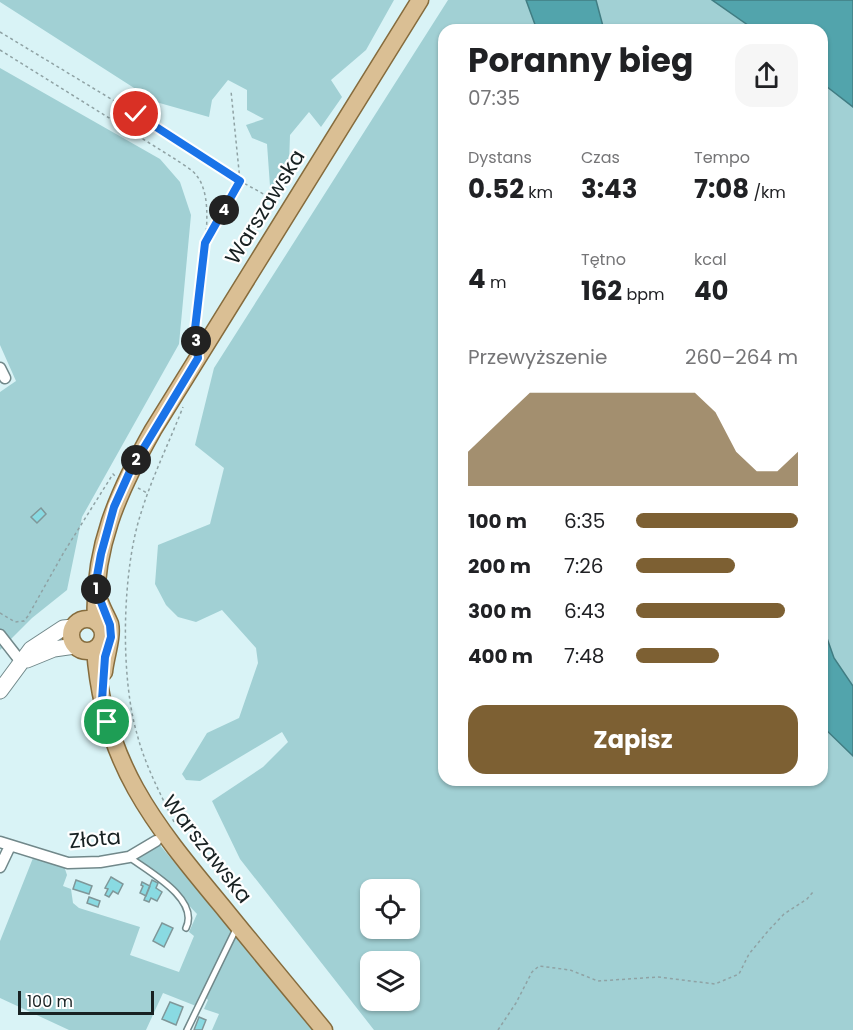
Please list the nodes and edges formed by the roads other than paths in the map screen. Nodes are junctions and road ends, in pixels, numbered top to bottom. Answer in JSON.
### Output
{"nodes":[{"id":1,"x":420,"y":0,"type":"edge"},
{"id":2,"x":0,"y":368,"type":"edge"},
{"id":3,"x":5,"y":378,"type":"dead end"},
{"id":4,"x":95,"y":592,"type":"junction"},
{"id":5,"x":84,"y":623,"type":"junction"},
{"id":6,"x":0,"y":635,"type":"edge"},
{"id":7,"x":85,"y":649,"type":"junction"},
{"id":8,"x":21,"y":662,"type":"junction"},
{"id":9,"x":0,"y":691,"type":"edge"},
{"id":10,"x":102,"y":700,"type":"junction"},
{"id":11,"x":156,"y":841,"type":"dead end"},
{"id":12,"x":5,"y":844,"type":"edge"},
{"id":13,"x":129,"y":857,"type":"junction"},
{"id":14,"x":0,"y":867,"type":"edge"},
{"id":15,"x":239,"y":927,"type":"junction"},
{"id":16,"x":186,"y":928,"type":"dead end"},
{"id":17,"x":187,"y":1030,"type":"edge"},
{"id":18,"x":324,"y":1030,"type":"edge"}],
"edges":[{"from":1,"to":4,"type":"main road","name":"Warszawska"},
{"from":2,"to":3,"type":"street"},
{"from":4,"to":5,"type":"main road","name":"Warszawska"},
{"from":4,"to":10,"type":"main road"},
{"from":5,"to":7,"type":"main road"},
{"from":5,"to":7,"type":"main road"},
{"from":5,"to":8,"type":"main road"},
{"from":6,"to":8,"type":"street"},
{"from":7,"to":8,"type":"main road"},
{"from":7,"to":10,"type":"main road","name":"Warszawska"},
{"from":8,"to":9,"type":"main road"},
{"from":10,"to":15,"type":"main road","name":"Warszawska"},
{"from":11,"to":13,"type":"street","name":"Złota"},
{"from":12,"to":13,"type":"street","name":"Złota"},
{"from":12,"to":14,"type":"street"},
{"from":13,"to":16,"type":"lane"},
{"from":15,"to":17,"type":"lane"},
{"from":15,"to":18,"type":"main road","name":"Warszawska"}]}
